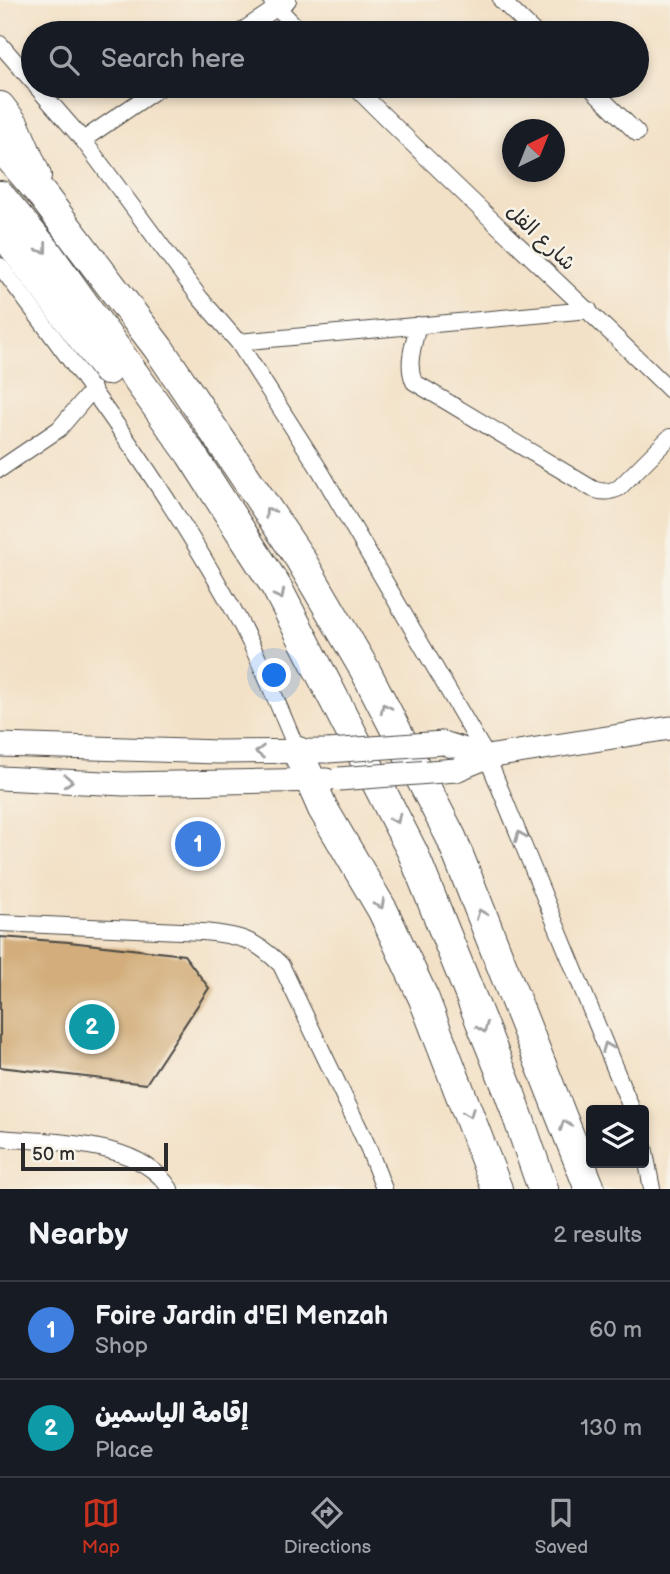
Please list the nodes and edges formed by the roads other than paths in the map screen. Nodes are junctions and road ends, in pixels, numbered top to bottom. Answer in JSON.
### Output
{"nodes":[{"id":1,"x":501,"y":0,"type":"edge"},
{"id":2,"x":278,"y":3,"type":"edge"},
{"id":3,"x":255,"y":21,"type":"edge"},
{"id":4,"x":292,"y":21,"type":"edge"},
{"id":5,"x":523,"y":21,"type":"edge"},
{"id":6,"x":0,"y":44,"type":"edge"},
{"id":7,"x":21,"y":68,"type":"edge"},
{"id":8,"x":47,"y":98,"type":"edge"},
{"id":9,"x":144,"y":98,"type":"edge"},
{"id":10,"x":366,"y":98,"type":"edge"},
{"id":11,"x":601,"y":98,"type":"edge"},
{"id":12,"x":0,"y":107,"type":"edge"},
{"id":13,"x":637,"y":133,"type":"dead end"},
{"id":14,"x":83,"y":140,"type":"junction"},
{"id":15,"x":0,"y":146,"type":"edge"},
{"id":16,"x":0,"y":196,"type":"edge"},
{"id":17,"x":43,"y":196,"type":"junction"},
{"id":18,"x":0,"y":228,"type":"edge"},
{"id":19,"x":0,"y":266,"type":"edge"},
{"id":20,"x":589,"y":310,"type":"junction"},
{"id":21,"x":418,"y":326,"type":"junction"},
{"id":22,"x":238,"y":342,"type":"junction"},
{"id":23,"x":93,"y":389,"type":"junction"},
{"id":24,"x":670,"y":390,"type":"edge"},
{"id":25,"x":670,"y":437,"type":"edge"},
{"id":26,"x":181,"y":441,"type":"junction"},
{"id":27,"x":0,"y":470,"type":"edge"},
{"id":28,"x":670,"y":728,"type":"edge"},
{"id":29,"x":0,"y":745,"type":"edge"},
{"id":30,"x":298,"y":752,"type":"junction"},
{"id":31,"x":487,"y":757,"type":"junction"},
{"id":32,"x":0,"y":778,"type":"edge"},
{"id":33,"x":324,"y":780,"type":"junction"},
{"id":34,"x":0,"y":923,"type":"edge"},
{"id":35,"x":630,"y":1105,"type":"edge"},
{"id":36,"x":0,"y":1138,"type":"edge"},
{"id":37,"x":648,"y":1168,"type":"edge"},
{"id":38,"x":170,"y":1189,"type":"edge"},
{"id":39,"x":384,"y":1189,"type":"edge"},
{"id":40,"x":497,"y":1189,"type":"edge"},
{"id":41,"x":542,"y":1189,"type":"edge"},
{"id":42,"x":590,"y":1189,"type":"edge"},
{"id":43,"x":652,"y":1189,"type":"edge"}],
"edges":[{"from":1,"to":5,"type":"street"},
{"from":2,"to":3,"type":"street"},
{"from":2,"to":4,"type":"street"},
{"from":6,"to":7,"type":"street"},
{"from":8,"to":14,"type":"street"},
{"from":9,"to":14,"type":"street"},
{"from":10,"to":20,"type":"street","name":"شارع الفل"},
{"from":11,"to":13,"type":"street"},
{"from":12,"to":17,"type":"highway"},
{"from":14,"to":22,"type":"street"},
{"from":15,"to":17,"type":"highway"},
{"from":16,"to":26,"type":"highway","one_way":true},
{"from":42,"to":17,"type":"highway","one_way":true},
{"from":18,"to":26,"type":"highway"},
{"from":19,"to":23,"type":"street"},
{"from":20,"to":21,"type":"street"},
{"from":20,"to":24,"type":"street","name":"شارع الفل"},
{"from":21,"to":22,"type":"street"},
{"from":21,"to":25,"type":"street"},
{"from":22,"to":31,"type":"street"},
{"from":23,"to":27,"type":"street"},
{"from":23,"to":30,"type":"street"},
{"from":26,"to":41,"type":"highway","one_way":true},
{"from":28,"to":31,"type":"street"},
{"from":30,"to":29,"type":"street","one_way":true},
{"from":30,"to":31,"type":"street","bridge":true},
{"from":30,"to":33,"type":"highway"},
{"from":31,"to":33,"type":"street","bridge":true},
{"from":35,"to":31,"type":"street","one_way":true},
{"from":32,"to":33,"type":"street","one_way":true},
{"from":33,"to":40,"type":"highway","one_way":true},
{"from":34,"to":39,"type":"street"},
{"from":36,"to":38,"type":"street"},
{"from":37,"to":43,"type":"street"}]}
